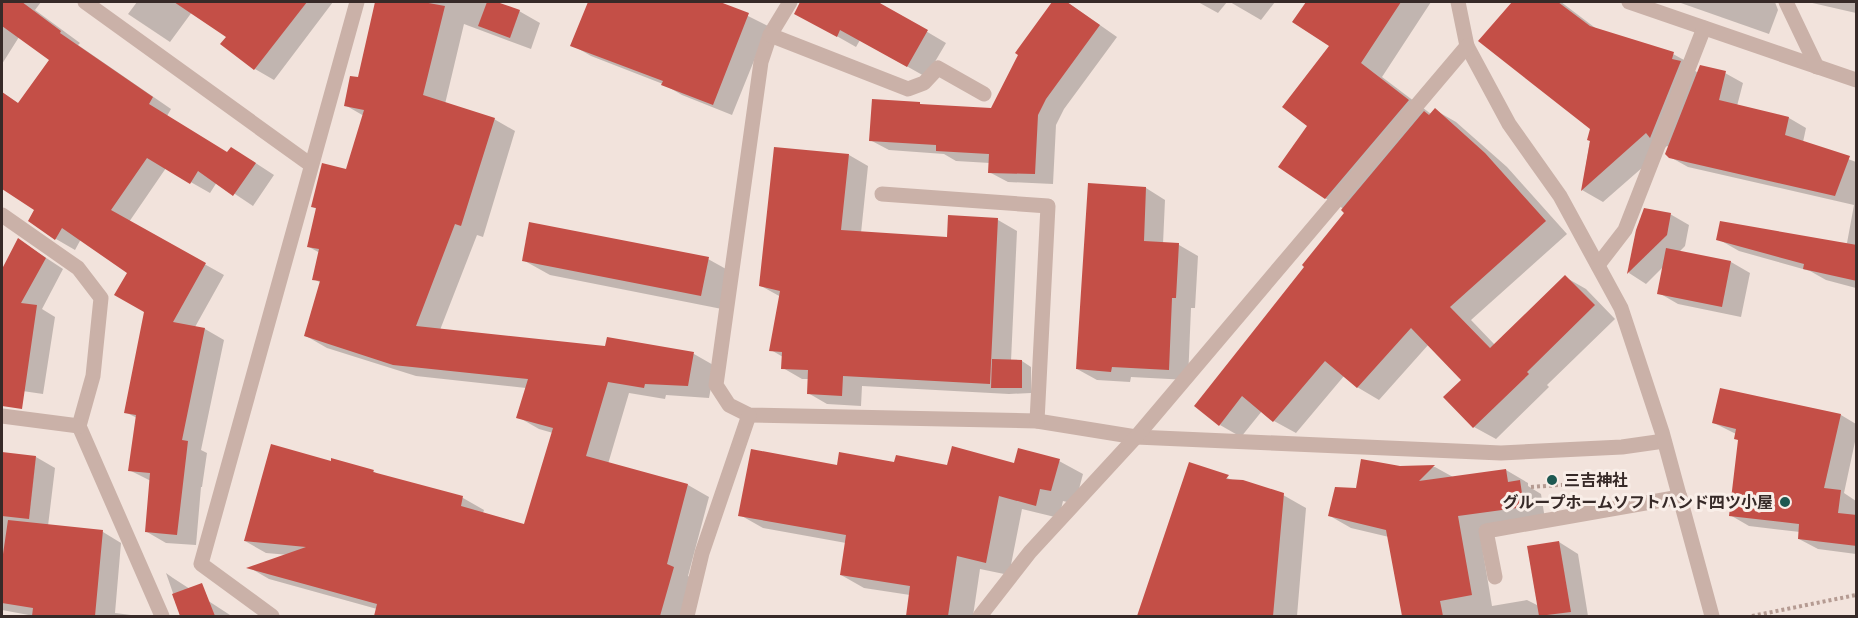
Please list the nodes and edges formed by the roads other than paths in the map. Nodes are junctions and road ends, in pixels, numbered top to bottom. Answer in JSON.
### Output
{"nodes":[{"id":1,"x":85,"y":2,"type":"edge"},
{"id":2,"x":357,"y":2,"type":"edge"},
{"id":3,"x":790,"y":2,"type":"edge"},
{"id":4,"x":1458,"y":2,"type":"edge"},
{"id":5,"x":1629,"y":2,"type":"edge"},
{"id":6,"x":1786,"y":2,"type":"edge"},
{"id":7,"x":1704,"y":28,"type":"junction"},
{"id":8,"x":770,"y":35,"type":"junction"},
{"id":9,"x":1467,"y":46,"type":"junction"},
{"id":10,"x":1817,"y":67,"type":"junction"},
{"id":11,"x":1857,"y":80,"type":"edge"},
{"id":12,"x":984,"y":94,"type":"dead end"},
{"id":13,"x":311,"y":165,"type":"junction"},
{"id":14,"x":882,"y":194,"type":"dead end"},
{"id":15,"x":2,"y":215,"type":"edge"},
{"id":16,"x":1598,"y":265,"type":"junction"},
{"id":17,"x":749,"y":415,"type":"junction"},
{"id":18,"x":2,"y":416,"type":"edge"},
{"id":19,"x":1037,"y":421,"type":"junction"},
{"id":20,"x":79,"y":426,"type":"junction"},
{"id":21,"x":1136,"y":436,"type":"junction"},
{"id":22,"x":1664,"y":441,"type":"junction"},
{"id":23,"x":1680,"y":497,"type":"junction"},
{"id":24,"x":1495,"y":577,"type":"dead end"},
{"id":25,"x":162,"y":616,"type":"edge"},
{"id":26,"x":272,"y":616,"type":"edge"},
{"id":27,"x":687,"y":616,"type":"edge"},
{"id":28,"x":980,"y":616,"type":"edge"},
{"id":29,"x":1712,"y":616,"type":"edge"}],
"edges":[{"from":1,"to":13,"type":"street"},
{"from":2,"to":13,"type":"street"},
{"from":3,"to":8,"type":"street"},
{"from":4,"to":9,"type":"street"},
{"from":5,"to":7,"type":"street"},
{"from":6,"to":10,"type":"street"},
{"from":7,"to":10,"type":"street"},
{"from":7,"to":16,"type":"street"},
{"from":8,"to":12,"type":"street"},
{"from":8,"to":17,"type":"street"},
{"from":9,"to":16,"type":"street"},
{"from":9,"to":21,"type":"street"},
{"from":10,"to":11,"type":"street"},
{"from":13,"to":26,"type":"street"},
{"from":14,"to":19,"type":"street"},
{"from":15,"to":20,"type":"street"},
{"from":16,"to":22,"type":"street"},
{"from":17,"to":19,"type":"street"},
{"from":17,"to":27,"type":"street"},
{"from":18,"to":20,"type":"street"},
{"from":19,"to":21,"type":"street"},
{"from":20,"to":25,"type":"street"},
{"from":21,"to":22,"type":"street"},
{"from":21,"to":28,"type":"street"},
{"from":22,"to":23,"type":"street"},
{"from":23,"to":24,"type":"street"},
{"from":23,"to":29,"type":"street"}]}
